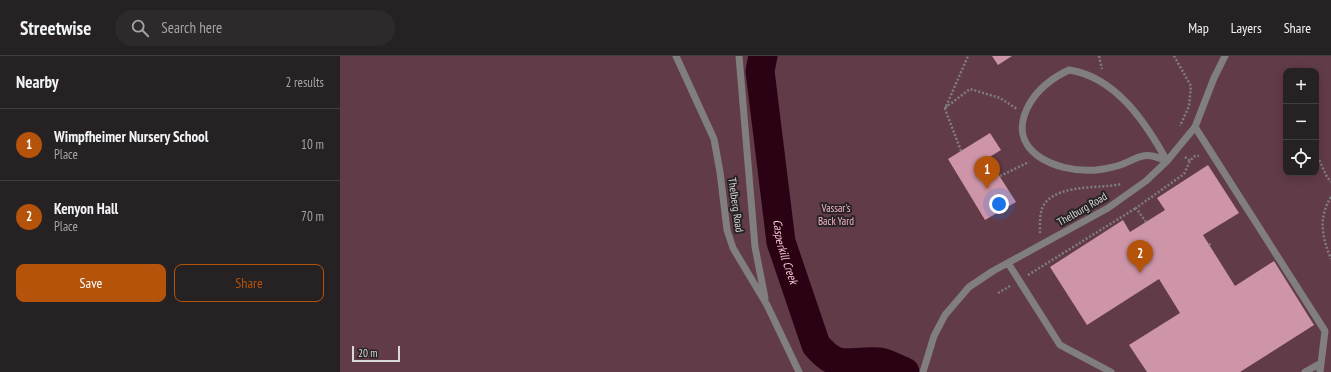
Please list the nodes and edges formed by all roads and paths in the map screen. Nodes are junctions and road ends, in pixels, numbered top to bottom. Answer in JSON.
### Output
{"nodes":[{"id":1,"x":676,"y":56,"type":"edge"},
{"id":2,"x":739,"y":56,"type":"edge"},
{"id":3,"x":969,"y":56,"type":"edge"},
{"id":4,"x":1225,"y":56,"type":"edge"},
{"id":5,"x":945,"y":109,"type":"junction"},
{"id":6,"x":1024,"y":114,"type":"junction"},
{"id":7,"x":1195,"y":127,"type":"junction"},
{"id":8,"x":961,"y":151,"type":"dead end"},
{"id":9,"x":1039,"y":158,"type":"junction"},
{"id":10,"x":1319,"y":160,"type":"edge"},
{"id":11,"x":1167,"y":161,"type":"junction"},
{"id":12,"x":1190,"y":161,"type":"dead end"},
{"id":13,"x":1000,"y":176,"type":"dead end"},
{"id":14,"x":1331,"y":182,"type":"edge"},
{"id":15,"x":1125,"y":183,"type":"dead end"},
{"id":16,"x":1331,"y":197,"type":"edge"},
{"id":17,"x":1136,"y":208,"type":"junction"},
{"id":18,"x":1146,"y":222,"type":"dead end"},
{"id":19,"x":1036,"y":237,"type":"dead end"},
{"id":20,"x":1331,"y":259,"type":"edge"},
{"id":21,"x":1008,"y":263,"type":"junction"},
{"id":22,"x":1019,"y":280,"type":"junction"},
{"id":23,"x":998,"y":293,"type":"dead end"},
{"id":24,"x":767,"y":304,"type":"junction"},
{"id":25,"x":1321,"y":363,"type":"junction"},
{"id":26,"x":799,"y":372,"type":"edge"},
{"id":27,"x":923,"y":372,"type":"edge"},
{"id":28,"x":1111,"y":372,"type":"edge"},
{"id":29,"x":1304,"y":372,"type":"edge"},
{"id":30,"x":1320,"y":372,"type":"edge"}],
"edges":[{"from":1,"to":24,"type":"lane","name":"Thelberg Road"},
{"from":2,"to":24,"type":"lane"},
{"from":3,"to":5,"type":"path"},
{"from":4,"to":7,"type":"lane","name":"Thelburg Road"},
{"from":5,"to":6,"type":"path"},
{"from":5,"to":8,"type":"path"},
{"from":6,"to":9,"type":"lane"},
{"from":6,"to":11,"type":"lane"},
{"from":7,"to":11,"type":"lane","name":"Thelburg Road"},
{"from":7,"to":25,"type":"lane"},
{"from":9,"to":11,"type":"lane"},
{"from":9,"to":13,"type":"path"},
{"from":10,"to":14,"type":"path"},
{"from":11,"to":21,"type":"lane","name":"Thelburg Road"},
{"from":12,"to":17,"type":"path"},
{"from":15,"to":19,"type":"path"},
{"from":16,"to":20,"type":"path"},
{"from":17,"to":18,"type":"path"},
{"from":17,"to":22,"type":"path"},
{"from":21,"to":22,"type":"lane"},
{"from":21,"to":27,"type":"lane","name":"Thelburg Road"},
{"from":22,"to":23,"type":"path"},
{"from":22,"to":28,"type":"lane"},
{"from":24,"to":26,"type":"lane","name":"Thelberg Road"},
{"from":25,"to":29,"type":"lane"},
{"from":25,"to":30,"type":"lane"}]}
